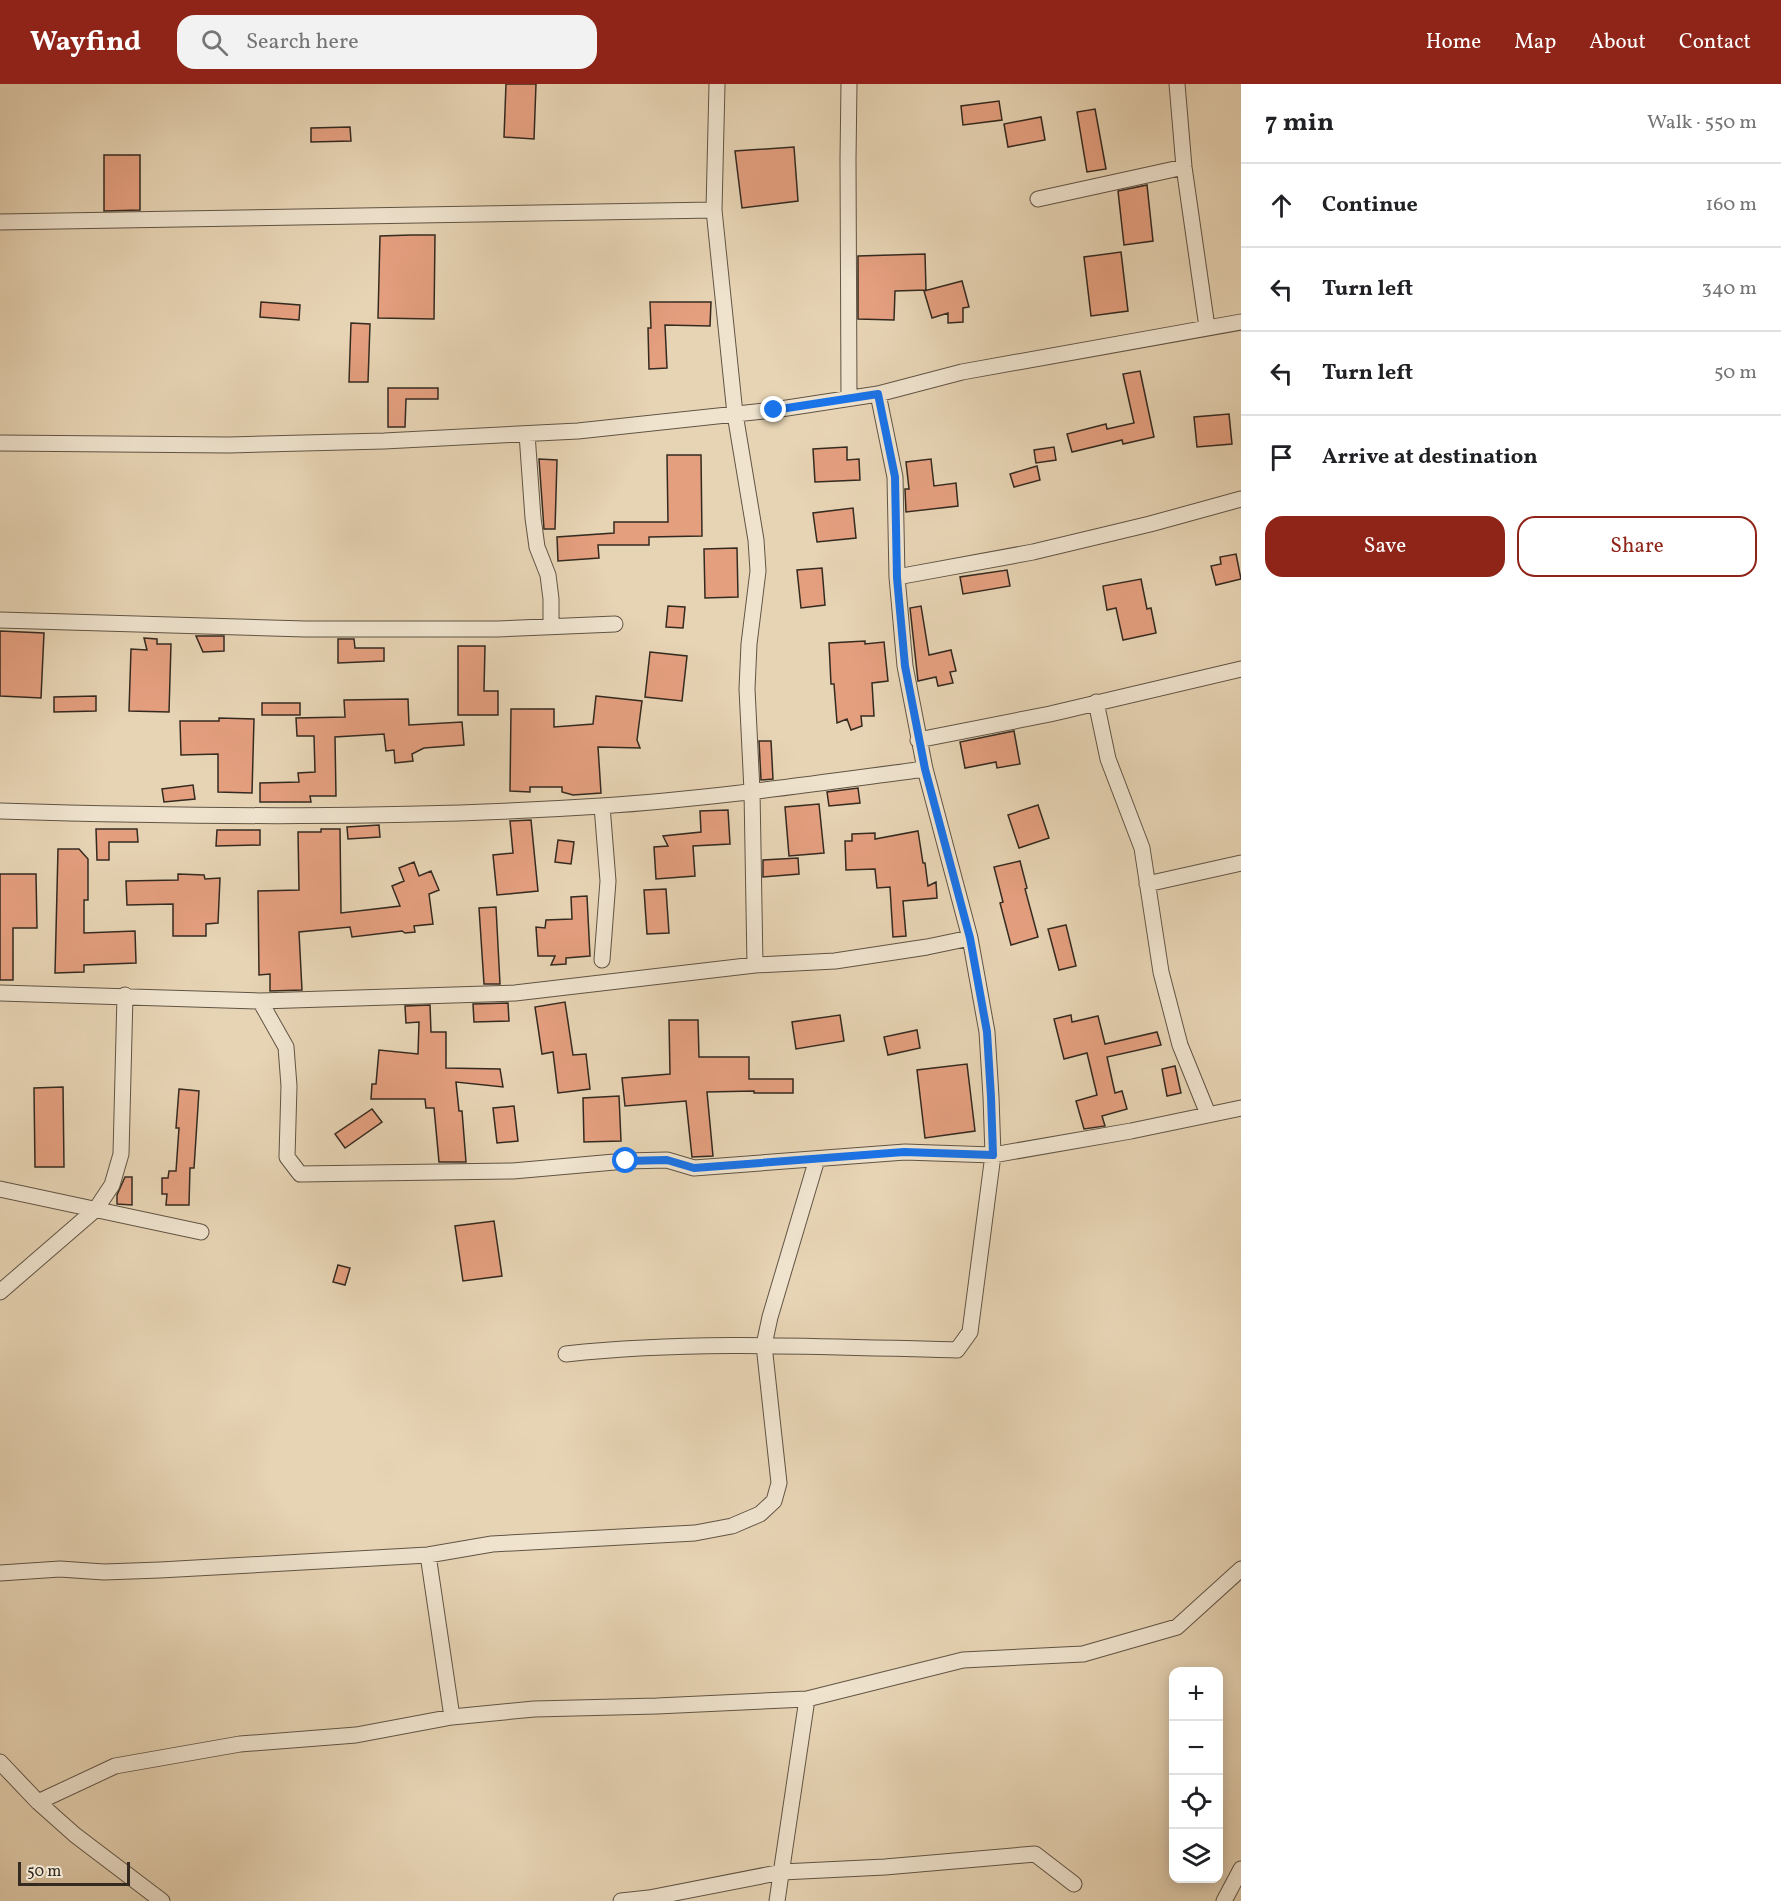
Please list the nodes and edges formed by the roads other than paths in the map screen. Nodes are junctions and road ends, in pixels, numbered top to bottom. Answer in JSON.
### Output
{"nodes":[{"id":1,"x":717,"y":84,"type":"edge"},
{"id":2,"x":849,"y":84,"type":"edge"},
{"id":3,"x":1177,"y":84,"type":"edge"},
{"id":4,"x":1184,"y":167,"type":"junction"},
{"id":5,"x":1038,"y":199,"type":"dead end"},
{"id":6,"x":714,"y":210,"type":"junction"},
{"id":7,"x":0,"y":222,"type":"edge"},
{"id":8,"x":1241,"y":322,"type":"edge"},
{"id":9,"x":1207,"y":327,"type":"junction"},
{"id":10,"x":878,"y":394,"type":"junction"},
{"id":11,"x":849,"y":398,"type":"junction"},
{"id":12,"x":735,"y":414,"type":"junction"},
{"id":13,"x":527,"y":434,"type":"junction"},
{"id":14,"x":0,"y":443,"type":"edge"},
{"id":15,"x":1241,"y":499,"type":"edge"},
{"id":16,"x":897,"y":578,"type":"junction"},
{"id":17,"x":0,"y":620,"type":"edge"},
{"id":18,"x":615,"y":624,"type":"dead end"},
{"id":19,"x":551,"y":627,"type":"junction"},
{"id":20,"x":1241,"y":669,"type":"edge"},
{"id":21,"x":1096,"y":702,"type":"junction"},
{"id":22,"x":918,"y":740,"type":"junction"},
{"id":23,"x":925,"y":769,"type":"junction"},
{"id":24,"x":752,"y":791,"type":"junction"},
{"id":25,"x":602,"y":806,"type":"junction"},
{"id":26,"x":0,"y":811,"type":"edge"},
{"id":27,"x":1241,"y":863,"type":"edge"},
{"id":28,"x":1148,"y":884,"type":"junction"},
{"id":29,"x":970,"y":938,"type":"junction"},
{"id":30,"x":602,"y":960,"type":"dead end"},
{"id":31,"x":755,"y":965,"type":"junction"},
{"id":32,"x":0,"y":993,"type":"edge"},
{"id":33,"x":125,"y":995,"type":"junction"},
{"id":34,"x":260,"y":1001,"type":"junction"},
{"id":35,"x":1241,"y":1108,"type":"edge"},
{"id":36,"x":1208,"y":1113,"type":"junction"},
{"id":37,"x":993,"y":1155,"type":"junction"},
{"id":38,"x":817,"y":1159,"type":"junction"},
{"id":39,"x":0,"y":1189,"type":"edge"},
{"id":40,"x":96,"y":1209,"type":"junction"},
{"id":41,"x":201,"y":1232,"type":"dead end"},
{"id":42,"x":0,"y":1292,"type":"edge"},
{"id":43,"x":764,"y":1345,"type":"junction"},
{"id":44,"x":566,"y":1354,"type":"dead end"},
{"id":45,"x":428,"y":1555,"type":"junction"},
{"id":46,"x":1241,"y":1569,"type":"edge"},
{"id":47,"x":0,"y":1573,"type":"edge"},
{"id":48,"x":807,"y":1699,"type":"junction"},
{"id":49,"x":452,"y":1717,"type":"junction"},
{"id":50,"x":0,"y":1762,"type":"edge"},
{"id":51,"x":38,"y":1802,"type":"junction"},
{"id":52,"x":1241,"y":1869,"type":"edge"},
{"id":53,"x":782,"y":1872,"type":"junction"},
{"id":54,"x":1074,"y":1884,"type":"dead end"},
{"id":55,"x":162,"y":1901,"type":"edge"},
{"id":56,"x":621,"y":1901,"type":"edge"},
{"id":57,"x":777,"y":1901,"type":"edge"},
{"id":58,"x":1224,"y":1901,"type":"edge"}],
"edges":[{"from":1,"to":6,"type":"street"},
{"from":2,"to":11,"type":"street"},
{"from":3,"to":4,"type":"street"},
{"from":4,"to":5,"type":"street"},
{"from":4,"to":9,"type":"street"},
{"from":6,"to":7,"type":"street"},
{"from":6,"to":12,"type":"street"},
{"from":8,"to":9,"type":"street"},
{"from":9,"to":10,"type":"street"},
{"from":10,"to":11,"type":"street"},
{"from":10,"to":16,"type":"street"},
{"from":11,"to":12,"type":"street"},
{"from":12,"to":13,"type":"street"},
{"from":12,"to":24,"type":"street"},
{"from":13,"to":14,"type":"street"},
{"from":13,"to":19,"type":"street"},
{"from":15,"to":16,"type":"street"},
{"from":16,"to":22,"type":"street"},
{"from":17,"to":19,"type":"street"},
{"from":18,"to":19,"type":"street"},
{"from":20,"to":21,"type":"street"},
{"from":21,"to":22,"type":"street"},
{"from":21,"to":28,"type":"street"},
{"from":22,"to":23,"type":"street"},
{"from":23,"to":24,"type":"street"},
{"from":23,"to":29,"type":"street"},
{"from":24,"to":25,"type":"street"},
{"from":24,"to":31,"type":"street"},
{"from":25,"to":26,"type":"street"},
{"from":25,"to":30,"type":"street"},
{"from":27,"to":28,"type":"street"},
{"from":28,"to":36,"type":"street"},
{"from":29,"to":31,"type":"street"},
{"from":29,"to":37,"type":"street"},
{"from":31,"to":34,"type":"street"},
{"from":32,"to":33,"type":"street"},
{"from":33,"to":34,"type":"street"},
{"from":33,"to":40,"type":"street"},
{"from":34,"to":38,"type":"street"},
{"from":35,"to":36,"type":"street"},
{"from":36,"to":37,"type":"street"},
{"from":37,"to":38,"type":"street"},
{"from":37,"to":43,"type":"street"},
{"from":38,"to":43,"type":"street"},
{"from":39,"to":40,"type":"street"},
{"from":40,"to":41,"type":"street"},
{"from":40,"to":42,"type":"street"},
{"from":43,"to":44,"type":"street"},
{"from":43,"to":45,"type":"street"},
{"from":45,"to":47,"type":"street"},
{"from":45,"to":49,"type":"street"},
{"from":46,"to":48,"type":"street"},
{"from":48,"to":49,"type":"street"},
{"from":48,"to":53,"type":"street"},
{"from":49,"to":51,"type":"street"},
{"from":50,"to":51,"type":"street"},
{"from":51,"to":55,"type":"street"},
{"from":52,"to":58,"type":"street"},
{"from":53,"to":54,"type":"street"},
{"from":53,"to":56,"type":"street"},
{"from":53,"to":57,"type":"street"}]}
